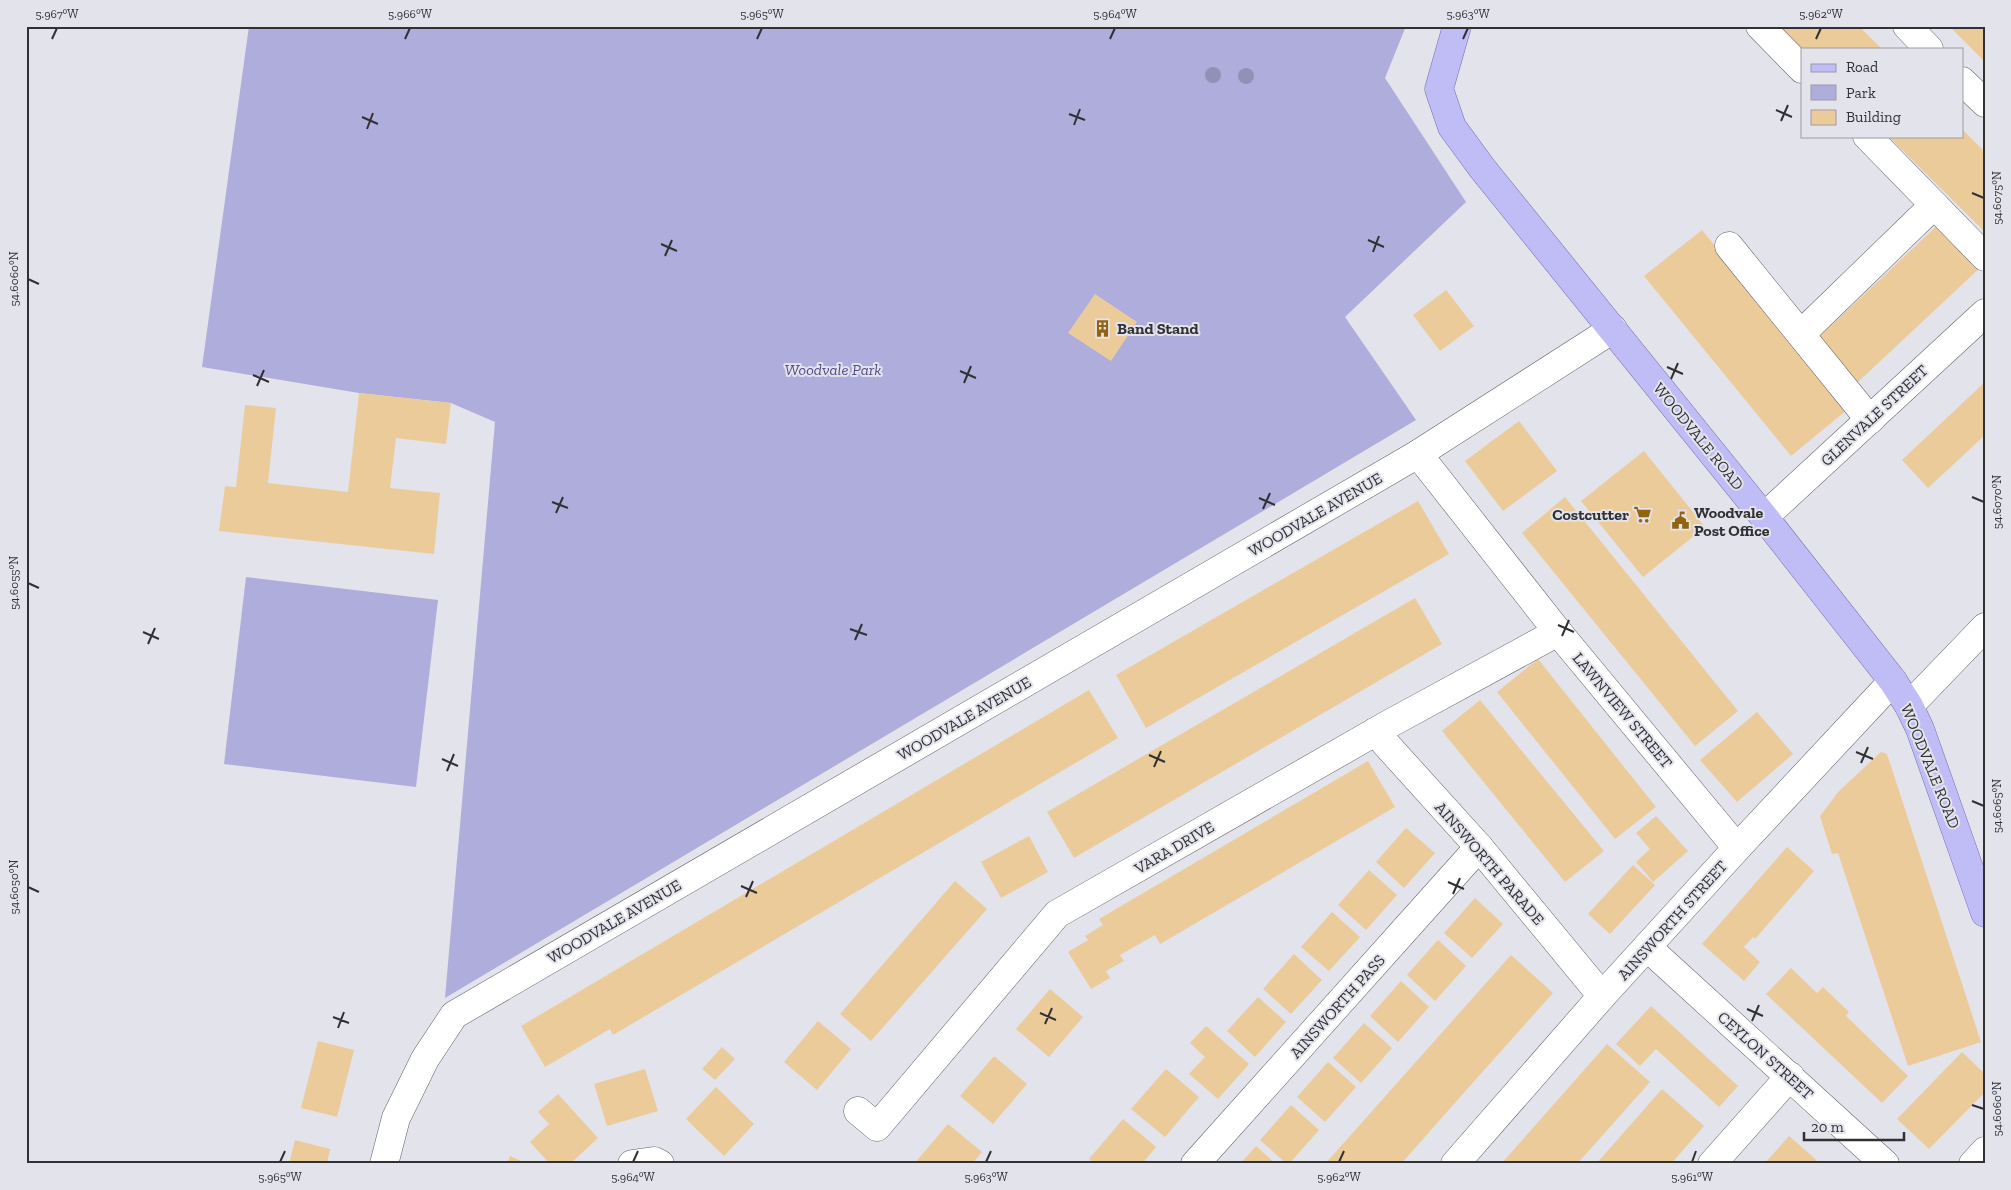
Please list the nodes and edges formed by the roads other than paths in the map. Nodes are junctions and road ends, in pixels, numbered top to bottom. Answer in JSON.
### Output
{"nodes":[{"id":1,"x":1457,"y":26,"type":"edge"},
{"id":2,"x":1760,"y":26,"type":"edge"},
{"id":3,"x":1907,"y":26,"type":"edge"},
{"id":4,"x":1928,"y":48,"type":"edge"},
{"id":5,"x":1801,"y":68,"type":"edge"},
{"id":6,"x":1964,"y":83,"type":"edge"},
{"id":7,"x":1985,"y":104,"type":"edge"},
{"id":8,"x":1869,"y":138,"type":"edge"},
{"id":9,"x":1934,"y":205,"type":"junction"},
{"id":10,"x":1729,"y":246,"type":"dead end"},
{"id":11,"x":1985,"y":258,"type":"edge"},
{"id":12,"x":1985,"y":313,"type":"edge"},
{"id":13,"x":1613,"y":329,"type":"junction"},
{"id":14,"x":1801,"y":334,"type":"junction"},
{"id":15,"x":1870,"y":420,"type":"junction"},
{"id":16,"x":1418,"y":454,"type":"junction"},
{"id":17,"x":1764,"y":517,"type":"junction"},
{"id":18,"x":1985,"y":628,"type":"edge"},
{"id":19,"x":1558,"y":632,"type":"junction"},
{"id":20,"x":1893,"y":681,"type":"junction"},
{"id":21,"x":1909,"y":706,"type":"junction"},
{"id":22,"x":1375,"y":732,"type":"junction"},
{"id":23,"x":1479,"y":847,"type":"junction"},
{"id":24,"x":1737,"y":848,"type":"junction"},
{"id":25,"x":1985,"y":913,"type":"edge"},
{"id":26,"x":1647,"y":947,"type":"junction"},
{"id":27,"x":1602,"y":996,"type":"junction"},
{"id":28,"x":1790,"y":1076,"type":"junction"},
{"id":29,"x":858,"y":1110,"type":"dead end"},
{"id":30,"x":1985,"y":1151,"type":"edge"},
{"id":31,"x":384,"y":1164,"type":"edge"},
{"id":32,"x":632,"y":1164,"type":"edge"},
{"id":33,"x":660,"y":1164,"type":"edge"},
{"id":34,"x":1195,"y":1164,"type":"edge"},
{"id":35,"x":1455,"y":1164,"type":"edge"},
{"id":36,"x":1712,"y":1164,"type":"edge"},
{"id":37,"x":1885,"y":1164,"type":"edge"},
{"id":38,"x":1973,"y":1164,"type":"edge"}],
"edges":[{"from":1,"to":13,"type":"main road","name":"WOODVALE ROAD"},
{"from":2,"to":5,"type":"street"},
{"from":3,"to":4,"type":"street"},
{"from":6,"to":7,"type":"street"},
{"from":8,"to":9,"type":"street"},
{"from":9,"to":11,"type":"street"},
{"from":9,"to":14,"type":"street"},
{"from":10,"to":14,"type":"street"},
{"from":12,"to":15,"type":"street","name":"GLENVALE STREET"},
{"from":13,"to":16,"type":"street","name":"WOODVALE AVENUE"},
{"from":13,"to":17,"type":"main road","name":"WOODVALE ROAD"},
{"from":14,"to":15,"type":"street"},
{"from":15,"to":17,"type":"street","name":"GLENVALE STREET"},
{"from":16,"to":19,"type":"street","name":"LAWNVIEW STREET"},
{"from":16,"to":31,"type":"street","name":"WOODVALE AVENUE"},
{"from":17,"to":20,"type":"main road","name":"WOODVALE ROAD"},
{"from":18,"to":21,"type":"street"},
{"from":19,"to":22,"type":"street","name":"VARA DRIVE"},
{"from":19,"to":24,"type":"street","name":"LAWNVIEW STREET"},
{"from":20,"to":21,"type":"main road","name":"WOODVALE ROAD"},
{"from":20,"to":24,"type":"street","name":"AINSWORTH STREET"},
{"from":21,"to":25,"type":"main road","name":"WOODVALE ROAD"},
{"from":22,"to":23,"type":"street","name":"AINSWORTH PARADE"},
{"from":22,"to":29,"type":"street","name":"VARA DRIVE"},
{"from":23,"to":27,"type":"street","name":"AINSWORTH PARADE"},
{"from":23,"to":34,"type":"street","name":"AINSWORTH PASS"},
{"from":24,"to":26,"type":"street","name":"AINSWORTH STREET"},
{"from":26,"to":27,"type":"street","name":"AINSWORTH STREET"},
{"from":26,"to":28,"type":"street","name":"CEYLON STREET"},
{"from":27,"to":35,"type":"street","name":"AINSWORTH STREET"},
{"from":28,"to":36,"type":"street"},
{"from":28,"to":37,"type":"street","name":"CEYLON STREET"},
{"from":30,"to":38,"type":"street"},
{"from":32,"to":33,"type":"street"}]}
